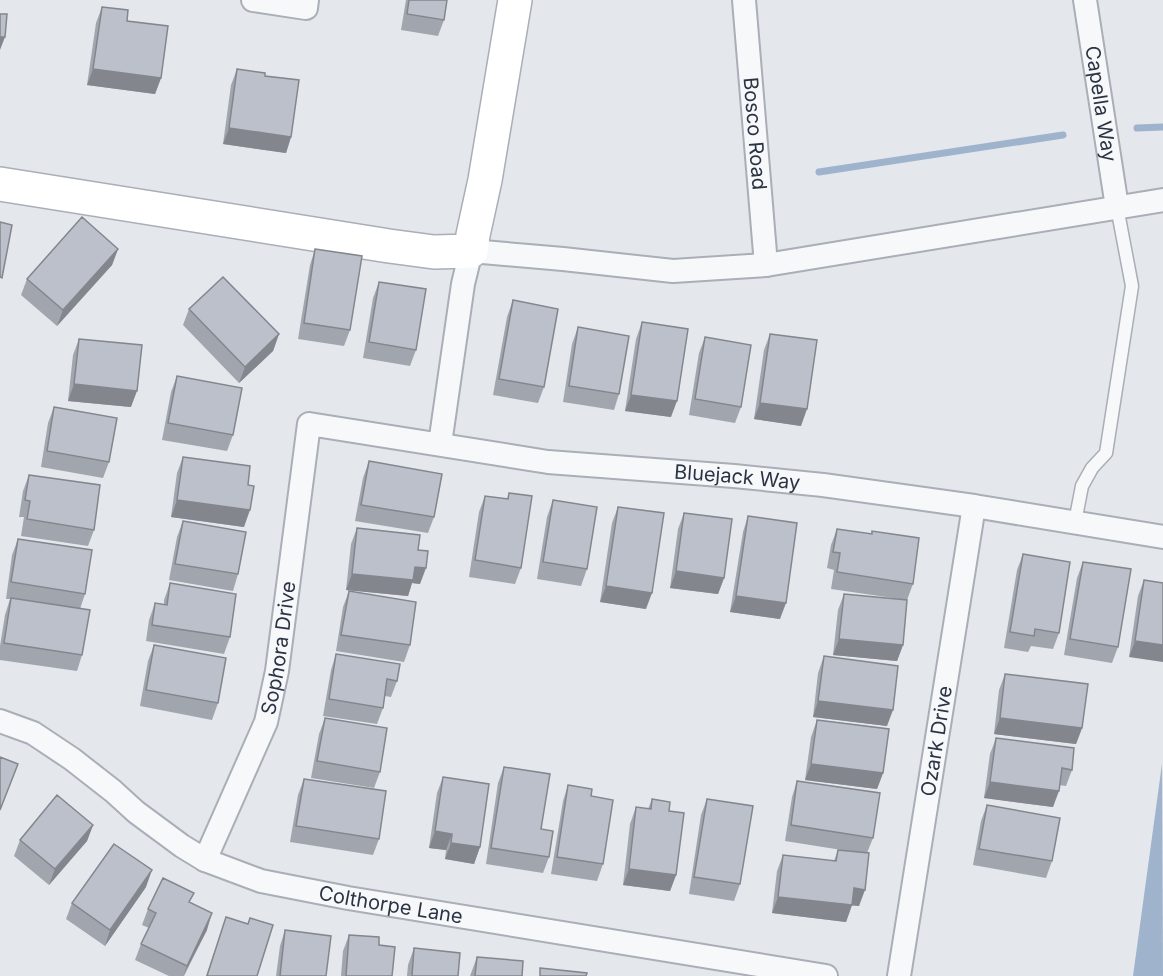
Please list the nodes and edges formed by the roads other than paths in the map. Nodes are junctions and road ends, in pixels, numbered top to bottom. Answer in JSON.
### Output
{"nodes":[{"id":1,"x":253,"y":0,"type":"edge"},
{"id":2,"x":307,"y":0,"type":"edge"},
{"id":3,"x":515,"y":0,"type":"edge"},
{"id":4,"x":744,"y":0,"type":"edge"},
{"id":5,"x":1085,"y":0,"type":"edge"},
{"id":6,"x":0,"y":184,"type":"edge"},
{"id":7,"x":1163,"y":200,"type":"edge"},
{"id":8,"x":1117,"y":207,"type":"junction"},
{"id":9,"x":471,"y":251,"type":"junction"},
{"id":10,"x":766,"y":265,"type":"junction"},
{"id":11,"x":309,"y":424,"type":"joint"},
{"id":12,"x":440,"y":444,"type":"junction"},
{"id":13,"x":974,"y":506,"type":"junction"},
{"id":14,"x":1075,"y":522,"type":"junction"},
{"id":15,"x":1163,"y":537,"type":"edge"},
{"id":16,"x":0,"y":721,"type":"edge"},
{"id":17,"x":205,"y":860,"type":"junction"},
{"id":18,"x":826,"y":976,"type":"edge"},
{"id":19,"x":899,"y":976,"type":"edge"}],
"edges":[{"from":1,"to":2,"type":"street"},
{"from":3,"to":9,"type":"street"},
{"from":4,"to":10,"type":"street","name":"Bosco Road"},
{"from":5,"to":8,"type":"street","name":"Capella Way"},
{"from":6,"to":9,"type":"street"},
{"from":7,"to":8,"type":"street"},
{"from":8,"to":10,"type":"street"},
{"from":8,"to":14,"type":"lane"},
{"from":9,"to":10,"type":"street"},
{"from":9,"to":12,"type":"street"},
{"from":11,"to":12,"type":"street","name":"Bluejack Way"},
{"from":11,"to":17,"type":"street","name":"Sophora Drive"},
{"from":12,"to":13,"type":"street","name":"Bluejack Way"},
{"from":13,"to":14,"type":"street","name":"Bluejack Way"},
{"from":13,"to":19,"type":"street","name":"Ozark Drive"},
{"from":14,"to":15,"type":"street","name":"Bluejack Way"},
{"from":16,"to":17,"type":"street","name":"Colthorpe Lane"},
{"from":17,"to":18,"type":"street","name":"Colthorpe Lane"}]}
